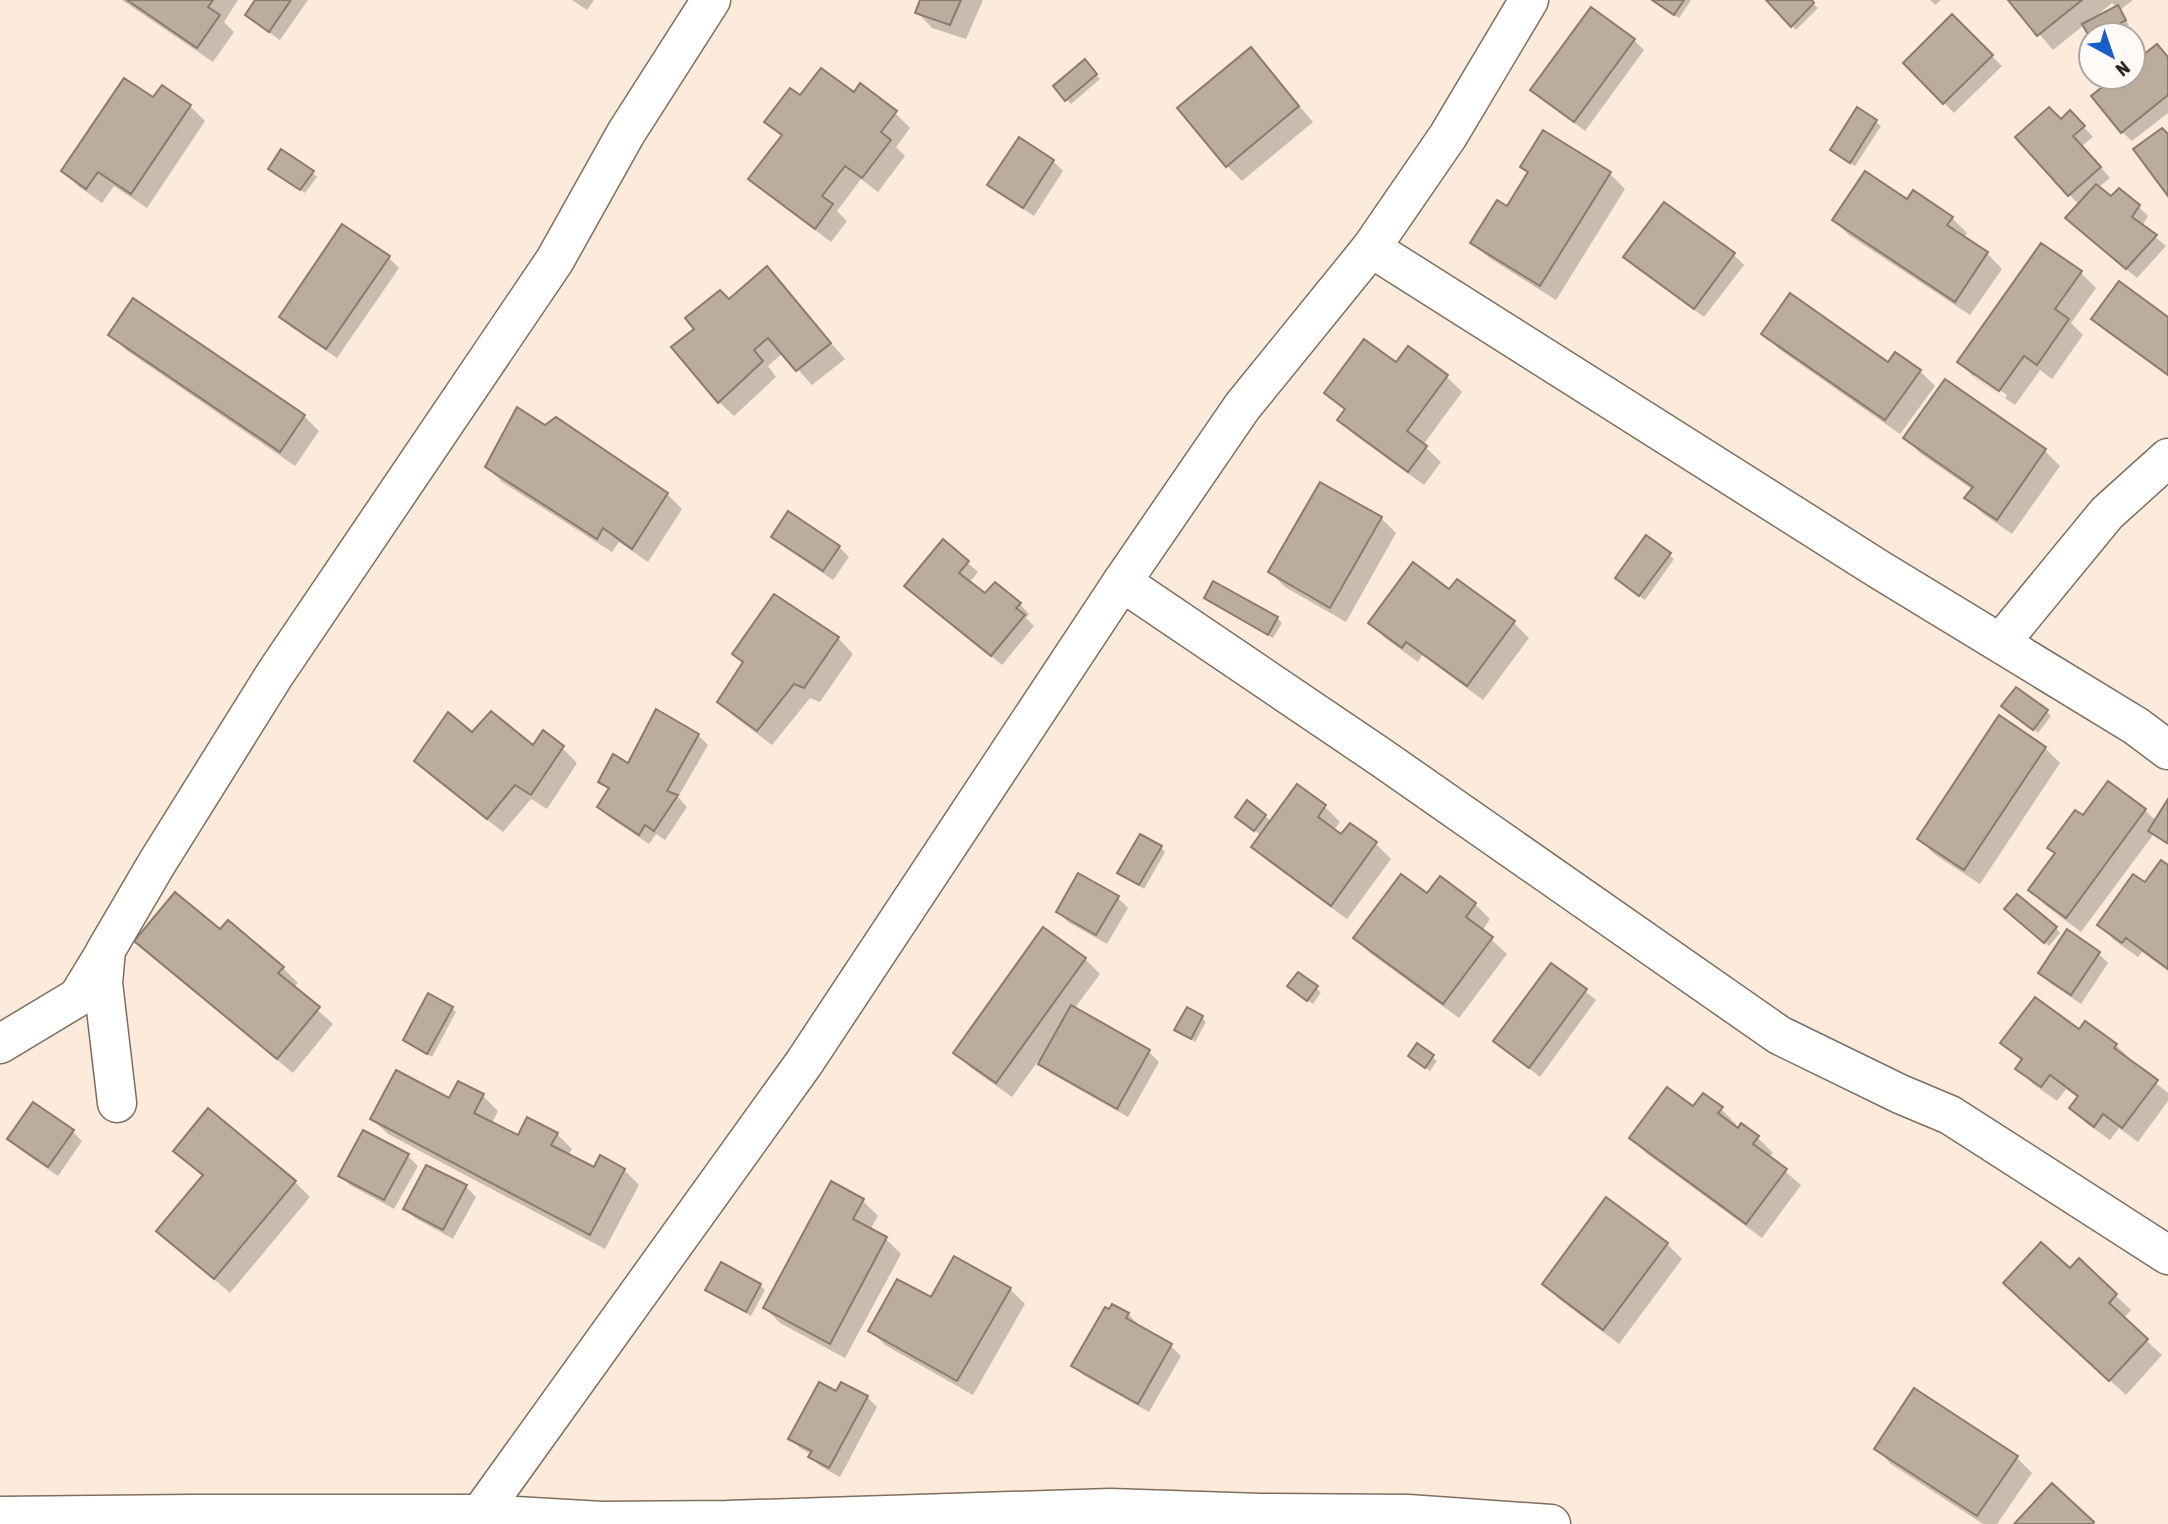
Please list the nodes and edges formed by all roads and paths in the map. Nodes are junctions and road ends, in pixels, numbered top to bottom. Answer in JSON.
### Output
{"nodes":[{"id":1,"x":711,"y":0,"type":"edge"},
{"id":2,"x":1529,"y":0,"type":"edge"},
{"id":3,"x":1371,"y":248,"type":"junction"},
{"id":4,"x":2168,"y":458,"type":"edge"},
{"id":5,"x":1122,"y":582,"type":"junction"},
{"id":6,"x":2001,"y":642,"type":"junction"},
{"id":7,"x":2168,"y":750,"type":"edge"},
{"id":8,"x":106,"y":950,"type":"junction"},
{"id":9,"x":0,"y":1044,"type":"edge"},
{"id":10,"x":117,"y":1103,"type":"dead end"},
{"id":11,"x":2168,"y":1255,"type":"edge"},
{"id":12,"x":3,"y":1509,"type":"edge"},
{"id":13,"x":480,"y":1514,"type":"junction"},
{"id":14,"x":1551,"y":1524,"type":"edge"}],
"edges":[{"from":1,"to":8,"type":"street"},
{"from":2,"to":3,"type":"street"},
{"from":3,"to":5,"type":"street"},
{"from":3,"to":6,"type":"street"},
{"from":4,"to":6,"type":"street"},
{"from":5,"to":11,"type":"street"},
{"from":5,"to":13,"type":"street"},
{"from":6,"to":7,"type":"street"},
{"from":8,"to":9,"type":"street"},
{"from":8,"to":10,"type":"street"},
{"from":12,"to":13,"type":"street"},
{"from":13,"to":14,"type":"street"}]}
